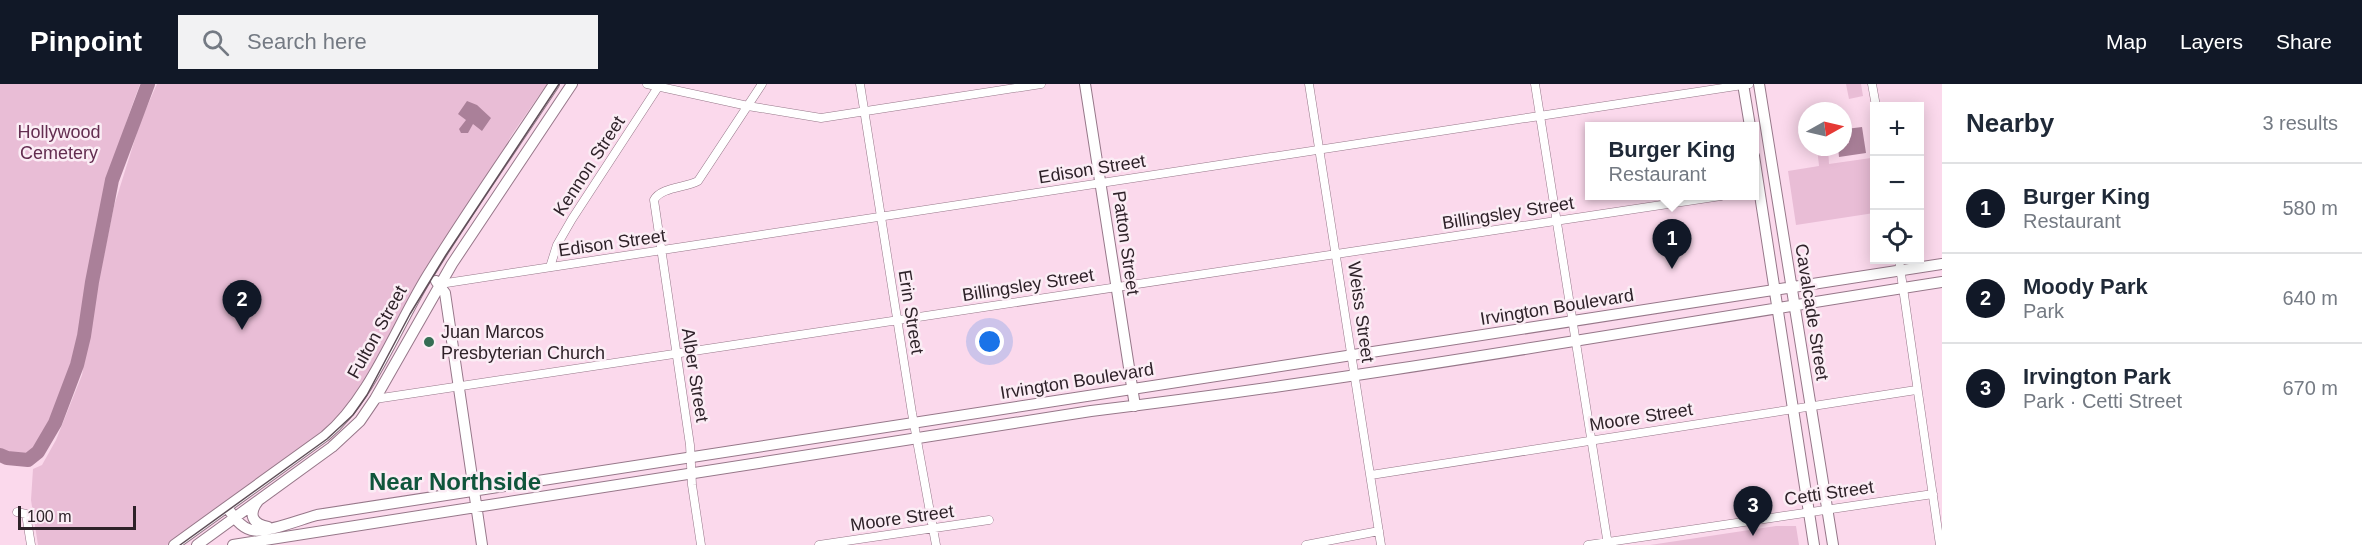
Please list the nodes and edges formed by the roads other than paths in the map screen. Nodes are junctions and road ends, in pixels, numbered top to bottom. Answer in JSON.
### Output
{"nodes":[{"id":1,"x":554,"y":84,"type":"edge"},
{"id":2,"x":572,"y":84,"type":"edge"},
{"id":3,"x":647,"y":84,"type":"edge"},
{"id":4,"x":762,"y":84,"type":"edge"},
{"id":5,"x":860,"y":84,"type":"edge"},
{"id":6,"x":1041,"y":84,"type":"edge"},
{"id":7,"x":1084,"y":84,"type":"edge"},
{"id":8,"x":1310,"y":84,"type":"edge"},
{"id":9,"x":1535,"y":84,"type":"edge"},
{"id":10,"x":1745,"y":84,"type":"edge"},
{"id":11,"x":1759,"y":84,"type":"edge"},
{"id":12,"x":1872,"y":84,"type":"edge"},
{"id":13,"x":659,"y":85,"type":"edge"},
{"id":14,"x":1874,"y":102,"type":"edge"},
{"id":15,"x":748,"y":106,"type":"junction"},
{"id":16,"x":864,"y":112,"type":"junction"},
{"id":17,"x":1540,"y":117,"type":"junction"},
{"id":18,"x":1750,"y":122,"type":"edge"},
{"id":19,"x":1320,"y":149,"type":"junction"},
{"id":20,"x":1101,"y":183,"type":"junction"},
{"id":21,"x":1775,"y":187,"type":"junction"},
{"id":22,"x":1759,"y":190,"type":"edge"},
{"id":23,"x":1688,"y":200,"type":"edge"},
{"id":24,"x":1759,"y":200,"type":"edge"},
{"id":25,"x":881,"y":217,"type":"junction"},
{"id":26,"x":1556,"y":220,"type":"junction"},
{"id":27,"x":660,"y":251,"type":"junction"},
{"id":28,"x":1337,"y":254,"type":"junction"},
{"id":29,"x":1942,"y":264,"type":"edge"},
{"id":30,"x":1900,"y":265,"type":"edge"},
{"id":31,"x":550,"y":267,"type":"junction"},
{"id":32,"x":428,"y":276,"type":"junction"},
{"id":33,"x":1942,"y":282,"type":"edge"},
{"id":34,"x":440,"y":284,"type":"junction"},
{"id":35,"x":1116,"y":286,"type":"junction"},
{"id":36,"x":1791,"y":288,"type":"junction"},
{"id":37,"x":1904,"y":288,"type":"junction"},
{"id":38,"x":1775,"y":291,"type":"junction"},
{"id":39,"x":1685,"y":304,"type":"junction"},
{"id":40,"x":1794,"y":305,"type":"junction"},
{"id":41,"x":1777,"y":307,"type":"junction"},
{"id":42,"x":897,"y":321,"type":"junction"},
{"id":43,"x":1573,"y":321,"type":"junction"},
{"id":44,"x":1688,"y":324,"type":"junction"},
{"id":45,"x":1461,"y":339,"type":"junction"},
{"id":46,"x":1576,"y":341,"type":"junction"},
{"id":47,"x":677,"y":354,"type":"junction"},
{"id":48,"x":1352,"y":356,"type":"junction"},
{"id":49,"x":1463,"y":358,"type":"junction"},
{"id":50,"x":1251,"y":371,"type":"junction"},
{"id":51,"x":1354,"y":375,"type":"junction"},
{"id":52,"x":457,"y":386,"type":"junction"},
{"id":53,"x":1132,"y":388,"type":"junction"},
{"id":54,"x":1253,"y":390,"type":"junction"},
{"id":55,"x":1917,"y":390,"type":"junction"},
{"id":56,"x":375,"y":399,"type":"junction"},
{"id":57,"x":1057,"y":400,"type":"junction"},
{"id":58,"x":1135,"y":406,"type":"junction"},
{"id":59,"x":1810,"y":407,"type":"junction"},
{"id":60,"x":1793,"y":410,"type":"junction"},
{"id":61,"x":1059,"y":417,"type":"junction"},
{"id":62,"x":914,"y":422,"type":"junction"},
{"id":63,"x":802,"y":439,"type":"junction"},
{"id":64,"x":917,"y":439,"type":"junction"},
{"id":65,"x":1591,"y":440,"type":"junction"},
{"id":66,"x":691,"y":456,"type":"junction"},
{"id":67,"x":805,"y":456,"type":"junction"},
{"id":68,"x":692,"y":473,"type":"junction"},
{"id":69,"x":1371,"y":475,"type":"junction"},
{"id":70,"x":562,"y":476,"type":"junction"},
{"id":71,"x":473,"y":491,"type":"junction"},
{"id":72,"x":565,"y":493,"type":"junction"},
{"id":73,"x":1933,"y":494,"type":"junction"},
{"id":74,"x":260,"y":498,"type":"junction"},
{"id":75,"x":227,"y":507,"type":"junction"},
{"id":76,"x":476,"y":507,"type":"junction"},
{"id":77,"x":362,"y":508,"type":"junction"},
{"id":78,"x":1827,"y":509,"type":"junction"},
{"id":79,"x":1809,"y":511,"type":"junction"},
{"id":80,"x":21,"y":512,"type":"dead end"},
{"id":81,"x":234,"y":517,"type":"junction"},
{"id":82,"x":990,"y":520,"type":"dead end"},
{"id":83,"x":363,"y":524,"type":"junction"},
{"id":84,"x":271,"y":528,"type":"junction"},
{"id":85,"x":933,"y":528,"type":"junction"},
{"id":86,"x":1379,"y":531,"type":"junction"},
{"id":87,"x":256,"y":543,"type":"edge"},
{"id":88,"x":1607,"y":543,"type":"edge"},
{"id":89,"x":31,"y":545,"type":"edge"},
{"id":90,"x":174,"y":545,"type":"edge"},
{"id":91,"x":197,"y":545,"type":"edge"},
{"id":92,"x":233,"y":545,"type":"edge"},
{"id":93,"x":482,"y":545,"type":"edge"},
{"id":94,"x":701,"y":545,"type":"edge"},
{"id":95,"x":819,"y":545,"type":"edge"},
{"id":96,"x":936,"y":545,"type":"edge"},
{"id":97,"x":1306,"y":545,"type":"edge"},
{"id":98,"x":1381,"y":545,"type":"edge"},
{"id":99,"x":1588,"y":545,"type":"edge"},
{"id":100,"x":1814,"y":545,"type":"edge"},
{"id":101,"x":1833,"y":545,"type":"edge"},
{"id":102,"x":1940,"y":545,"type":"edge"}],
"edges":[{"from":1,"to":32,"type":"main road","name":"Fulton Street"},
{"from":2,"to":34,"type":"main road","name":"Fulton Street"},
{"from":3,"to":13,"type":"street"},
{"from":4,"to":15,"type":"street"},
{"from":5,"to":16,"type":"street","name":"Erin Street"},
{"from":6,"to":16,"type":"street"},
{"from":7,"to":20,"type":"main road","name":"Patton Street"},
{"from":8,"to":19,"type":"street","name":"Weiss Street"},
{"from":9,"to":17,"type":"street"},
{"from":10,"to":17,"type":"street","name":"Edison Street"},
{"from":10,"to":18,"type":"main road"},
{"from":11,"to":21,"type":"main road","name":"Cavalcade Street"},
{"from":12,"to":14,"type":"street"},
{"from":13,"to":15,"type":"street"},
{"from":13,"to":31,"type":"street","name":"Kennon Street"},
{"from":15,"to":16,"type":"street"},
{"from":15,"to":27,"type":"street","name":"Alber Street"},
{"from":16,"to":25,"type":"street","name":"Erin Street"},
{"from":17,"to":19,"type":"street","name":"Edison Street"},
{"from":17,"to":26,"type":"street"},
{"from":19,"to":20,"type":"street","name":"Edison Street"},
{"from":19,"to":28,"type":"street","name":"Weiss Street"},
{"from":20,"to":25,"type":"street","name":"Edison Street"},
{"from":20,"to":35,"type":"main road","name":"Patton Street"},
{"from":21,"to":22,"type":"street"},
{"from":21,"to":36,"type":"main road","name":"Cavalcade Street"},
{"from":23,"to":26,"type":"street","name":"Billingsley Street"},
{"from":24,"to":38,"type":"main road","name":"Cavalcade Street"},
{"from":25,"to":27,"type":"street","name":"Edison Street"},
{"from":25,"to":42,"type":"street","name":"Erin Street"},
{"from":26,"to":28,"type":"street","name":"Billingsley Street"},
{"from":26,"to":43,"type":"street"},
{"from":27,"to":31,"type":"street","name":"Edison Street"},
{"from":27,"to":47,"type":"street","name":"Alber Street"},
{"from":28,"to":35,"type":"street","name":"Billingsley Street"},
{"from":28,"to":48,"type":"street","name":"Weiss Street"},
{"from":29,"to":30,"type":"main road","name":"Irvington Boulevard"},
{"from":30,"to":36,"type":"main road","name":"Irvington Boulevard"},
{"from":30,"to":37,"type":"street"},
{"from":31,"to":34,"type":"street","name":"Edison Street"},
{"from":32,"to":34,"type":"main road"},
{"from":32,"to":75,"type":"main road","name":"Fulton Street"},
{"from":33,"to":37,"type":"main road","name":"Irvington Boulevard"},
{"from":34,"to":52,"type":"main road"},
{"from":34,"to":56,"type":"main road","name":"Fulton Street"},
{"from":35,"to":42,"type":"street","name":"Billingsley Street"},
{"from":35,"to":53,"type":"main road","name":"Patton Street"},
{"from":36,"to":38,"type":"main road","name":"Irvington Boulevard"},
{"from":36,"to":40,"type":"main road","name":"Cavalcade Street"},
{"from":37,"to":40,"type":"main road","name":"Irvington Boulevard"},
{"from":37,"to":55,"type":"street"},
{"from":38,"to":39,"type":"main road","name":"Irvington Boulevard"},
{"from":38,"to":41,"type":"main road","name":"Cavalcade Street"},
{"from":39,"to":43,"type":"main road","name":"Irvington Boulevard"},
{"from":39,"to":44,"type":"main road"},
{"from":40,"to":41,"type":"main road","name":"Irvington Boulevard"},
{"from":40,"to":59,"type":"main road","name":"Cavalcade Street"},
{"from":41,"to":44,"type":"main road","name":"Irvington Boulevard"},
{"from":41,"to":60,"type":"main road","name":"Cavalcade Street"},
{"from":42,"to":47,"type":"street","name":"Billingsley Street"},
{"from":42,"to":62,"type":"street","name":"Erin Street"},
{"from":43,"to":45,"type":"main road","name":"Irvington Boulevard"},
{"from":43,"to":46,"type":"street"},
{"from":44,"to":46,"type":"main road","name":"Irvington Boulevard"},
{"from":45,"to":48,"type":"main road","name":"Irvington Boulevard"},
{"from":45,"to":49,"type":"main road"},
{"from":46,"to":49,"type":"main road","name":"Irvington Boulevard"},
{"from":46,"to":65,"type":"street"},
{"from":47,"to":52,"type":"street","name":"Billingsley Street"},
{"from":47,"to":66,"type":"street","name":"Alber Street"},
{"from":48,"to":50,"type":"main road","name":"Irvington Boulevard"},
{"from":48,"to":51,"type":"street","name":"Weiss Street"},
{"from":49,"to":51,"type":"main road","name":"Irvington Boulevard"},
{"from":50,"to":53,"type":"main road","name":"Irvington Boulevard"},
{"from":50,"to":54,"type":"main road"},
{"from":51,"to":54,"type":"main road","name":"Irvington Boulevard"},
{"from":51,"to":69,"type":"street","name":"Weiss Street"},
{"from":52,"to":56,"type":"street","name":"Billingsley Street"},
{"from":52,"to":71,"type":"main road"},
{"from":53,"to":57,"type":"main road","name":"Irvington Boulevard"},
{"from":53,"to":58,"type":"main road","name":"Patton Street"},
{"from":54,"to":58,"type":"main road","name":"Irvington Boulevard"},
{"from":55,"to":59,"type":"street","name":"Moore Street"},
{"from":55,"to":73,"type":"street"},
{"from":56,"to":74,"type":"main road","name":"Fulton Street"},
{"from":57,"to":61,"type":"main road"},
{"from":57,"to":62,"type":"main road","name":"Irvington Boulevard"},
{"from":58,"to":61,"type":"main road","name":"Irvington Boulevard"},
{"from":59,"to":60,"type":"street","name":"Moore Street"},
{"from":59,"to":78,"type":"main road","name":"Cavalcade Street"},
{"from":60,"to":65,"type":"street","name":"Moore Street"},
{"from":60,"to":79,"type":"main road","name":"Cavalcade Street"},
{"from":61,"to":64,"type":"main road","name":"Irvington Boulevard"},
{"from":62,"to":63,"type":"main road","name":"Irvington Boulevard"},
{"from":62,"to":64,"type":"street","name":"Erin Street"},
{"from":63,"to":66,"type":"main road","name":"Irvington Boulevard"},
{"from":63,"to":67,"type":"main road"},
{"from":64,"to":67,"type":"main road","name":"Irvington Boulevard"},
{"from":64,"to":85,"type":"street","name":"Erin Street"},
{"from":65,"to":69,"type":"street","name":"Moore Street"},
{"from":65,"to":88,"type":"street"},
{"from":66,"to":68,"type":"street","name":"Alber Street"},
{"from":66,"to":70,"type":"main road","name":"Irvington Boulevard"},
{"from":67,"to":68,"type":"main road","name":"Irvington Boulevard"},
{"from":68,"to":72,"type":"main road","name":"Irvington Boulevard"},
{"from":68,"to":94,"type":"street","name":"Alber Street"},
{"from":69,"to":86,"type":"street","name":"Weiss Street"},
{"from":70,"to":71,"type":"main road","name":"Irvington Boulevard"},
{"from":70,"to":72,"type":"main road"},
{"from":71,"to":76,"type":"main road"},
{"from":71,"to":77,"type":"main road","name":"Irvington Boulevard"},
{"from":72,"to":76,"type":"main road","name":"Irvington Boulevard"},
{"from":73,"to":78,"type":"street","name":"Cetti Street"},
{"from":73,"to":102,"type":"street"},
{"from":74,"to":81,"type":"main road","name":"Fulton Street"},
{"from":74,"to":84,"type":"main road"},
{"from":75,"to":81,"type":"main road","name":"Irvington Boulevard"},
{"from":75,"to":90,"type":"main road","name":"Fulton Street"},
{"from":76,"to":83,"type":"main road","name":"Irvington Boulevard"},
{"from":76,"to":93,"type":"main road"},
{"from":77,"to":83,"type":"main road"},
{"from":77,"to":84,"type":"main road","name":"Irvington Boulevard"},
{"from":78,"to":79,"type":"street","name":"Cetti Street"},
{"from":78,"to":101,"type":"main road","name":"Cavalcade Street"},
{"from":79,"to":88,"type":"street","name":"Cetti Street"},
{"from":79,"to":100,"type":"main road","name":"Cavalcade Street"},
{"from":80,"to":89,"type":"street"},
{"from":81,"to":84,"type":"main road","name":"Irvington Boulevard"},
{"from":81,"to":91,"type":"main road","name":"Fulton Street"},
{"from":82,"to":85,"type":"street","name":"Moore Street"},
{"from":83,"to":87,"type":"main road","name":"Irvington Boulevard"},
{"from":85,"to":95,"type":"street","name":"Moore Street"},
{"from":85,"to":96,"type":"street","name":"Erin Street"},
{"from":86,"to":97,"type":"street"},
{"from":86,"to":98,"type":"street","name":"Weiss Street"},
{"from":87,"to":92,"type":"main road","name":"Irvington Boulevard"},
{"from":88,"to":99,"type":"street","name":"Cetti Street"}]}
